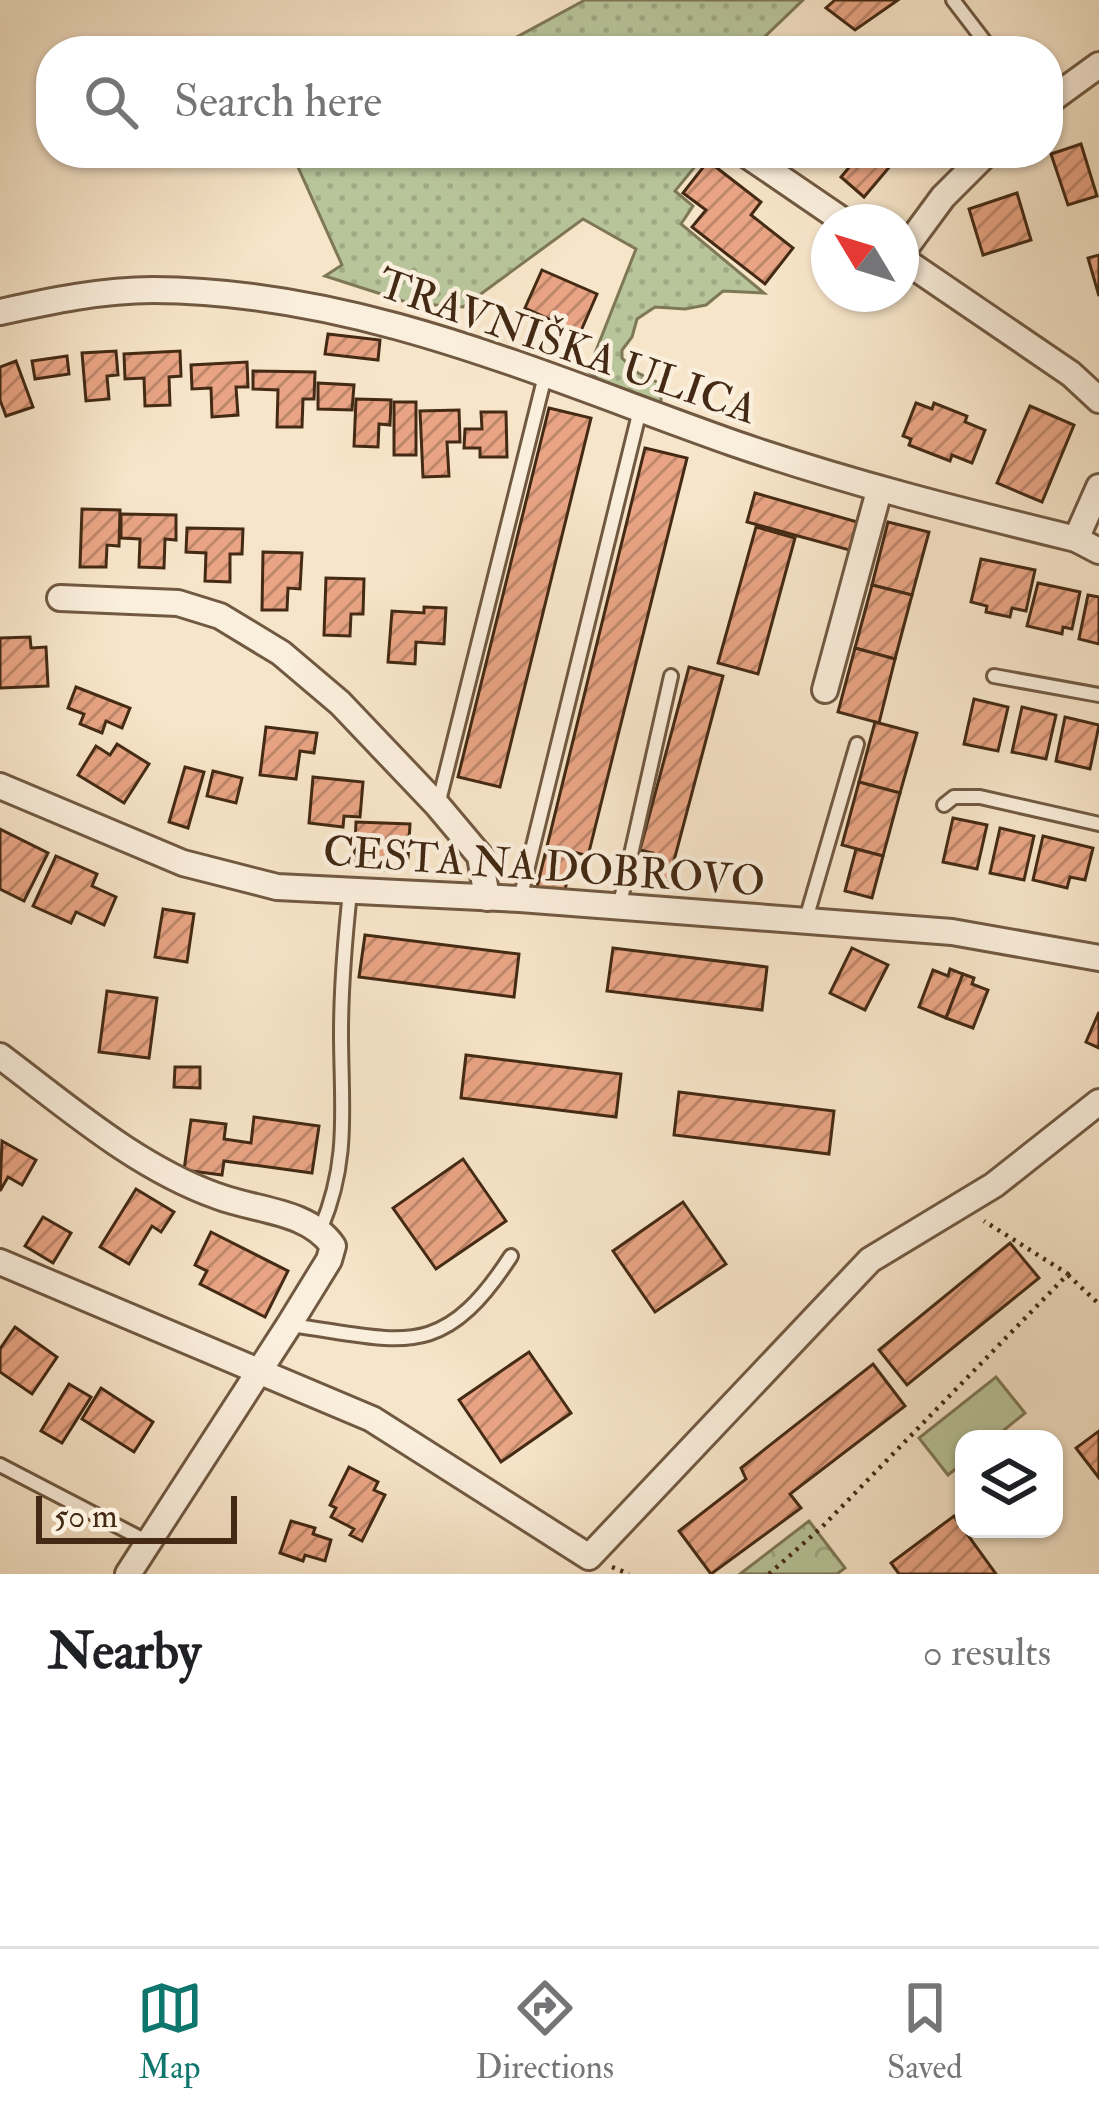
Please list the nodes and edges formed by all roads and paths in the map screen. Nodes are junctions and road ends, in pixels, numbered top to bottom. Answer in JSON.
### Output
{"nodes":[{"id":1,"x":953,"y":0,"type":"edge"},
{"id":2,"x":981,"y":36,"type":"edge"},
{"id":3,"x":1098,"y":71,"type":"edge"},
{"id":4,"x":1063,"y":93,"type":"edge"},
{"id":5,"x":766,"y":168,"type":"edge"},
{"id":6,"x":972,"y":168,"type":"edge"},
{"id":7,"x":819,"y":204,"type":"edge"},
{"id":8,"x":919,"y":231,"type":"edge"},
{"id":9,"x":919,"y":268,"type":"edge"},
{"id":10,"x":0,"y":312,"type":"edge"},
{"id":11,"x":545,"y":376,"type":"junction"},
{"id":12,"x":1099,"y":400,"type":"edge"},
{"id":13,"x":640,"y":410,"type":"junction"},
{"id":14,"x":1099,"y":488,"type":"edge"},
{"id":15,"x":879,"y":491,"type":"junction"},
{"id":16,"x":1088,"y":545,"type":"edge"},
{"id":17,"x":60,"y":598,"type":"dead end"},
{"id":18,"x":671,"y":676,"type":"dead end"},
{"id":19,"x":994,"y":676,"type":"dead end"},
{"id":20,"x":825,"y":690,"type":"dead end"},
{"id":21,"x":1099,"y":695,"type":"edge"},
{"id":22,"x":857,"y":744,"type":"dead end"},
{"id":23,"x":0,"y":786,"type":"edge"},
{"id":24,"x":944,"y":805,"type":"dead end"},
{"id":25,"x":438,"y":806,"type":"junction"},
{"id":26,"x":1099,"y":824,"type":"edge"},
{"id":27,"x":350,"y":891,"type":"junction"},
{"id":28,"x":487,"y":898,"type":"junction"},
{"id":29,"x":520,"y":899,"type":"junction"},
{"id":30,"x":619,"y":909,"type":"junction"},
{"id":31,"x":806,"y":920,"type":"junction"},
{"id":32,"x":1099,"y":958,"type":"edge"},
{"id":33,"x":0,"y":1056,"type":"edge"},
{"id":34,"x":1099,"y":1102,"type":"edge"},
{"id":35,"x":961,"y":1205,"type":"junction"},
{"id":36,"x":321,"y":1228,"type":"junction"},
{"id":37,"x":512,"y":1256,"type":"dead end"},
{"id":38,"x":0,"y":1262,"type":"edge"},
{"id":39,"x":1068,"y":1274,"type":"junction"},
{"id":40,"x":1099,"y":1304,"type":"edge"},
{"id":41,"x":289,"y":1325,"type":"junction"},
{"id":42,"x":260,"y":1371,"type":"junction"},
{"id":43,"x":0,"y":1466,"type":"edge"},
{"id":44,"x":148,"y":1542,"type":"junction"},
{"id":45,"x":581,"y":1566,"type":"edge"},
{"id":46,"x":128,"y":1574,"type":"edge"},
{"id":47,"x":769,"y":1574,"type":"edge"}],
"edges":[{"from":1,"to":2,"type":"lane"},
{"from":3,"to":4,"type":"street"},
{"from":5,"to":7,"type":"street"},
{"from":6,"to":8,"type":"street"},
{"from":9,"to":12,"type":"street"},
{"from":10,"to":11,"type":"street","name":"TRAVNIŠKA ULICA"},
{"from":11,"to":13,"type":"street","name":"TRAVNIŠKA ULICA"},
{"from":11,"to":25,"type":"lane"},
{"from":13,"to":15,"type":"street","name":"TRAVNIŠKA ULICA"},
{"from":13,"to":29,"type":"lane"},
{"from":14,"to":16,"type":"street"},
{"from":15,"to":16,"type":"street","name":"TRAVNIŠKA ULICA"},
{"from":15,"to":20,"type":"street"},
{"from":17,"to":25,"type":"street"},
{"from":18,"to":30,"type":"lane"},
{"from":19,"to":21,"type":"lane"},
{"from":22,"to":31,"type":"lane"},
{"from":23,"to":27,"type":"street","name":"CESTA NA DOBROVO"},
{"from":24,"to":26,"type":"lane"},
{"from":25,"to":28,"type":"street"},
{"from":27,"to":28,"type":"street","name":"CESTA NA DOBROVO"},
{"from":27,"to":36,"type":"lane"},
{"from":28,"to":29,"type":"street","name":"CESTA NA DOBROVO"},
{"from":29,"to":30,"type":"street","name":"CESTA NA DOBROVO"},
{"from":30,"to":31,"type":"street","name":"CESTA NA DOBROVO"},
{"from":31,"to":32,"type":"street","name":"CESTA NA DOBROVO"},
{"from":33,"to":36,"type":"street"},
{"from":34,"to":35,"type":"street"},
{"from":35,"to":39,"type":"path"},
{"from":35,"to":45,"type":"street"},
{"from":36,"to":41,"type":"street"},
{"from":37,"to":41,"type":"lane"},
{"from":38,"to":42,"type":"street"},
{"from":39,"to":40,"type":"path"},
{"from":39,"to":47,"type":"path"},
{"from":41,"to":42,"type":"street"},
{"from":42,"to":44,"type":"street"},
{"from":42,"to":45,"type":"street"},
{"from":43,"to":44,"type":"lane"},
{"from":44,"to":46,"type":"street"}]}
